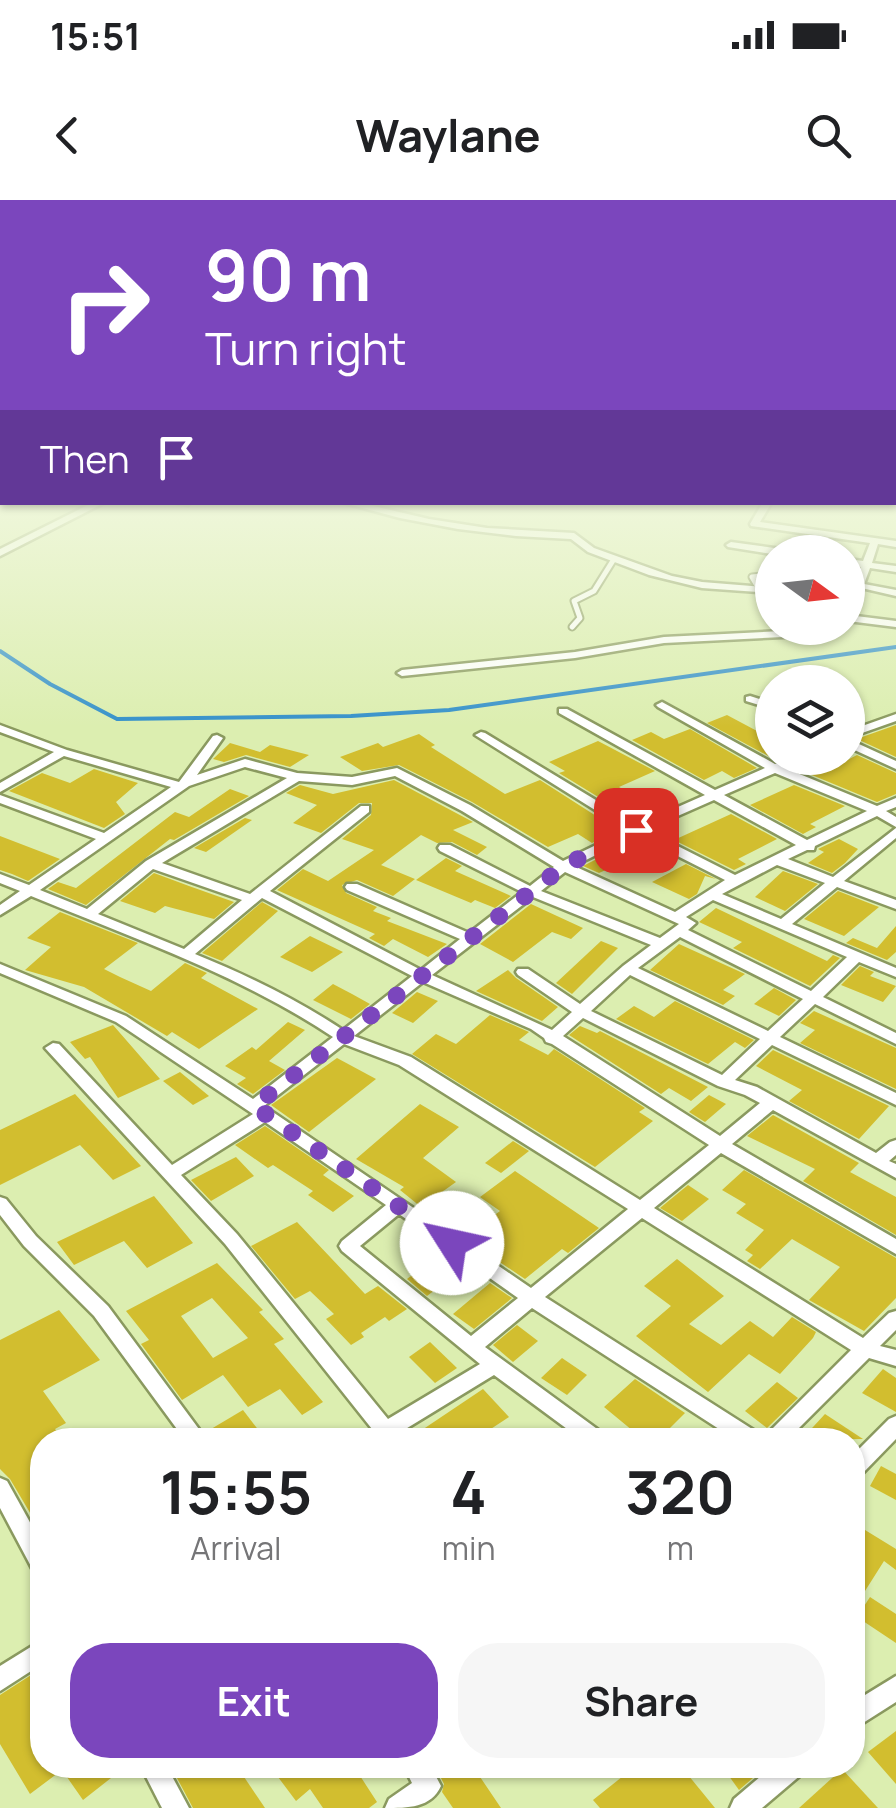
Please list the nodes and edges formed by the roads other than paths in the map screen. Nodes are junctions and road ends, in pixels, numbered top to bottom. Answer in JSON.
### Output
{"nodes":[{"id":1,"x":599,"y":577,"type":"edge"},
{"id":2,"x":655,"y":577,"type":"edge"},
{"id":3,"x":755,"y":589,"type":"edge"},
{"id":4,"x":865,"y":589,"type":"edge"},
{"id":5,"x":896,"y":593,"type":"edge"},
{"id":6,"x":865,"y":620,"type":"edge"},
{"id":7,"x":896,"y":624,"type":"edge"},
{"id":8,"x":572,"y":627,"type":"dead end"},
{"id":9,"x":755,"y":635,"type":"edge"},
{"id":10,"x":402,"y":673,"type":"dead end"},
{"id":11,"x":750,"y":698,"type":"dead end"},
{"id":12,"x":755,"y":700,"type":"edge"},
{"id":13,"x":662,"y":705,"type":"dead end"},
{"id":14,"x":563,"y":711,"type":"dead end"},
{"id":15,"x":896,"y":718,"type":"edge"},
{"id":16,"x":0,"y":728,"type":"edge"},
{"id":17,"x":865,"y":729,"type":"edge"},
{"id":18,"x":481,"y":735,"type":"dead end"},
{"id":19,"x":217,"y":738,"type":"dead end"},
{"id":20,"x":865,"y":751,"type":"edge"},
{"id":21,"x":63,"y":752,"type":"junction"},
{"id":22,"x":755,"y":756,"type":"edge"},
{"id":23,"x":896,"y":765,"type":"edge"},
{"id":24,"x":758,"y":775,"type":"edge"},
{"id":25,"x":792,"y":775,"type":"edge"},
{"id":26,"x":296,"y":777,"type":"junction"},
{"id":27,"x":182,"y":784,"type":"junction"},
{"id":28,"x":0,"y":788,"type":"edge"},
{"id":29,"x":711,"y":794,"type":"junction"},
{"id":30,"x":0,"y":799,"type":"edge"},
{"id":31,"x":896,"y":802,"type":"edge"},
{"id":32,"x":365,"y":809,"type":"dead end"},
{"id":33,"x":878,"y":812,"type":"junction"},
{"id":34,"x":896,"y":823,"type":"edge"},
{"id":35,"x":636,"y":830,"type":"junction"},
{"id":36,"x":896,"y":832,"type":"edge"},
{"id":37,"x":105,"y":838,"type":"junction"},
{"id":38,"x":809,"y":847,"type":"junction"},
{"id":39,"x":445,"y":848,"type":"dead end"},
{"id":40,"x":780,"y":861,"type":"junction"},
{"id":41,"x":152,"y":864,"type":"junction"},
{"id":42,"x":564,"y":866,"type":"junction"},
{"id":43,"x":0,"y":878,"type":"edge"},
{"id":44,"x":735,"y":880,"type":"junction"},
{"id":45,"x":834,"y":882,"type":"junction"},
{"id":46,"x":352,"y":887,"type":"dead end"},
{"id":47,"x":28,"y":892,"type":"junction"},
{"id":48,"x":530,"y":892,"type":"junction"},
{"id":49,"x":711,"y":894,"type":"junction"},
{"id":50,"x":256,"y":895,"type":"junction"},
{"id":51,"x":896,"y":904,"type":"edge"},
{"id":52,"x":0,"y":912,"type":"edge"},
{"id":53,"x":88,"y":915,"type":"junction"},
{"id":54,"x":677,"y":923,"type":"junction"},
{"id":55,"x":784,"y":924,"type":"junction"},
{"id":56,"x":468,"y":938,"type":"junction"},
{"id":57,"x":660,"y":944,"type":"junction"},
{"id":58,"x":184,"y":955,"type":"junction"},
{"id":59,"x":856,"y":957,"type":"junction"},
{"id":60,"x":0,"y":968,"type":"edge"},
{"id":61,"x":628,"y":969,"type":"junction"},
{"id":62,"x":894,"y":970,"type":"edge"},
{"id":63,"x":523,"y":972,"type":"dead end"},
{"id":64,"x":424,"y":977,"type":"junction"},
{"id":65,"x":811,"y":1000,"type":"junction"},
{"id":66,"x":580,"y":1011,"type":"junction"},
{"id":67,"x":346,"y":1038,"type":"junction"},
{"id":68,"x":551,"y":1038,"type":"junction"},
{"id":69,"x":768,"y":1038,"type":"junction"},
{"id":70,"x":896,"y":1039,"type":"edge"},
{"id":71,"x":52,"y":1048,"type":"dead end"},
{"id":72,"x":724,"y":1082,"type":"junction"},
{"id":73,"x":896,"y":1100,"type":"edge"},
{"id":74,"x":771,"y":1103,"type":"junction"},
{"id":75,"x":260,"y":1110,"type":"junction"},
{"id":76,"x":723,"y":1146,"type":"junction"},
{"id":77,"x":896,"y":1146,"type":"edge"},
{"id":78,"x":877,"y":1162,"type":"junction"},
{"id":79,"x":896,"y":1172,"type":"edge"},
{"id":80,"x":171,"y":1173,"type":"junction"},
{"id":81,"x":0,"y":1203,"type":"edge"},
{"id":82,"x":398,"y":1205,"type":"junction"},
{"id":83,"x":638,"y":1210,"type":"junction"},
{"id":84,"x":896,"y":1248,"type":"edge"},
{"id":85,"x":533,"y":1299,"type":"junction"},
{"id":86,"x":896,"y":1318,"type":"edge"},
{"id":87,"x":471,"y":1347,"type":"junction"},
{"id":88,"x":865,"y":1349,"type":"junction"},
{"id":89,"x":896,"y":1358,"type":"edge"},
{"id":90,"x":496,"y":1364,"type":"junction"},
{"id":91,"x":896,"y":1426,"type":"edge"},
{"id":92,"x":189,"y":1428,"type":"edge"},
{"id":93,"x":376,"y":1428,"type":"edge"},
{"id":94,"x":397,"y":1428,"type":"edge"},
{"id":95,"x":581,"y":1428,"type":"edge"},
{"id":96,"x":734,"y":1428,"type":"edge"},
{"id":97,"x":786,"y":1428,"type":"edge"},
{"id":98,"x":865,"y":1458,"type":"edge"},
{"id":99,"x":0,"y":1487,"type":"edge"},
{"id":100,"x":30,"y":1543,"type":"edge"},
{"id":101,"x":30,"y":1659,"type":"edge"},
{"id":102,"x":0,"y":1680,"type":"edge"},
{"id":103,"x":896,"y":1688,"type":"edge"},
{"id":104,"x":865,"y":1709,"type":"edge"},
{"id":105,"x":159,"y":1778,"type":"edge"},
{"id":106,"x":424,"y":1778,"type":"edge"},
{"id":107,"x":778,"y":1778,"type":"edge"},
{"id":108,"x":176,"y":1808,"type":"edge"},
{"id":109,"x":398,"y":1808,"type":"edge"},
{"id":110,"x":743,"y":1808,"type":"edge"}],
"edges":[{"from":1,"to":8,"type":"lane"},
{"from":2,"to":3,"type":"street"},
{"from":4,"to":5,"type":"street"},
{"from":6,"to":7,"type":"street"},
{"from":9,"to":10,"type":"street"},
{"from":11,"to":12,"type":"street"},
{"from":13,"to":22,"type":"street"},
{"from":14,"to":29,"type":"street"},
{"from":15,"to":17,"type":"street"},
{"from":16,"to":21,"type":"street"},
{"from":18,"to":35,"type":"street"},
{"from":19,"to":27,"type":"street"},
{"from":20,"to":23,"type":"street"},
{"from":21,"to":27,"type":"street"},
{"from":21,"to":28,"type":"street"},
{"from":24,"to":29,"type":"street"},
{"from":25,"to":33,"type":"street"},
{"from":26,"to":27,"type":"street"},
{"from":26,"to":41,"type":"street"},
{"from":26,"to":42,"type":"street"},
{"from":27,"to":37,"type":"street"},
{"from":29,"to":35,"type":"street"},
{"from":29,"to":38,"type":"street"},
{"from":30,"to":37,"type":"street"},
{"from":31,"to":33,"type":"street"},
{"from":32,"to":50,"type":"street"},
{"from":33,"to":34,"type":"street"},
{"from":33,"to":38,"type":"street"},
{"from":35,"to":42,"type":"street"},
{"from":35,"to":44,"type":"street"},
{"from":36,"to":45,"type":"street"},
{"from":37,"to":47,"type":"street"},
{"from":38,"to":40,"type":"street"},
{"from":39,"to":48,"type":"street"},
{"from":40,"to":44,"type":"street"},
{"from":40,"to":45,"type":"street"},
{"from":41,"to":50,"type":"street"},
{"from":41,"to":53,"type":"street"},
{"from":42,"to":48,"type":"street"},
{"from":42,"to":54,"type":"street"},
{"from":43,"to":47,"type":"street"},
{"from":44,"to":49,"type":"street"},
{"from":45,"to":51,"type":"street"},
{"from":45,"to":55,"type":"street"},
{"from":46,"to":56,"type":"street"},
{"from":47,"to":52,"type":"street"},
{"from":47,"to":53,"type":"street"},
{"from":48,"to":56,"type":"street"},
{"from":48,"to":57,"type":"street"},
{"from":49,"to":54,"type":"street"},
{"from":49,"to":55,"type":"street"},
{"from":50,"to":58,"type":"street"},
{"from":50,"to":64,"type":"street"},
{"from":53,"to":58,"type":"street"},
{"from":54,"to":57,"type":"street"},
{"from":54,"to":65,"type":"street"},
{"from":55,"to":59,"type":"street"},
{"from":56,"to":64,"type":"street"},
{"from":57,"to":61,"type":"street"},
{"from":58,"to":67,"type":"street"},
{"from":59,"to":62,"type":"street"},
{"from":59,"to":65,"type":"street"},
{"from":60,"to":75,"type":"street"},
{"from":61,"to":66,"type":"street"},
{"from":61,"to":69,"type":"street"},
{"from":63,"to":66,"type":"street"},
{"from":64,"to":67,"type":"street"},
{"from":64,"to":68,"type":"street"},
{"from":65,"to":69,"type":"street"},
{"from":65,"to":70,"type":"street"},
{"from":66,"to":68,"type":"street"},
{"from":66,"to":72,"type":"street"},
{"from":67,"to":75,"type":"street"},
{"from":67,"to":83,"type":"street"},
{"from":68,"to":76,"type":"street"},
{"from":69,"to":72,"type":"street"},
{"from":69,"to":73,"type":"street"},
{"from":71,"to":80,"type":"street"},
{"from":72,"to":74,"type":"street"},
{"from":74,"to":76,"type":"street"},
{"from":74,"to":78,"type":"street"},
{"from":75,"to":80,"type":"street"},
{"from":75,"to":82,"type":"street"},
{"from":76,"to":83,"type":"street"},
{"from":76,"to":84,"type":"street"},
{"from":77,"to":78,"type":"street"},
{"from":78,"to":79,"type":"street"},
{"from":80,"to":93,"type":"street"},
{"from":81,"to":92,"type":"street"},
{"from":82,"to":85,"type":"street"},
{"from":82,"to":87,"type":"street"},
{"from":83,"to":85,"type":"street"},
{"from":83,"to":88,"type":"street"},
{"from":85,"to":87,"type":"street"},
{"from":85,"to":96,"type":"street"},
{"from":86,"to":88,"type":"street"},
{"from":87,"to":90,"type":"street"},
{"from":88,"to":89,"type":"street"},
{"from":88,"to":97,"type":"street"},
{"from":90,"to":94,"type":"street"},
{"from":90,"to":95,"type":"street"},
{"from":91,"to":98,"type":"street"},
{"from":99,"to":100,"type":"street"},
{"from":101,"to":102,"type":"street"},
{"from":103,"to":104,"type":"street"},
{"from":105,"to":108,"type":"street"},
{"from":106,"to":109,"type":"street"},
{"from":107,"to":110,"type":"street"}]}
